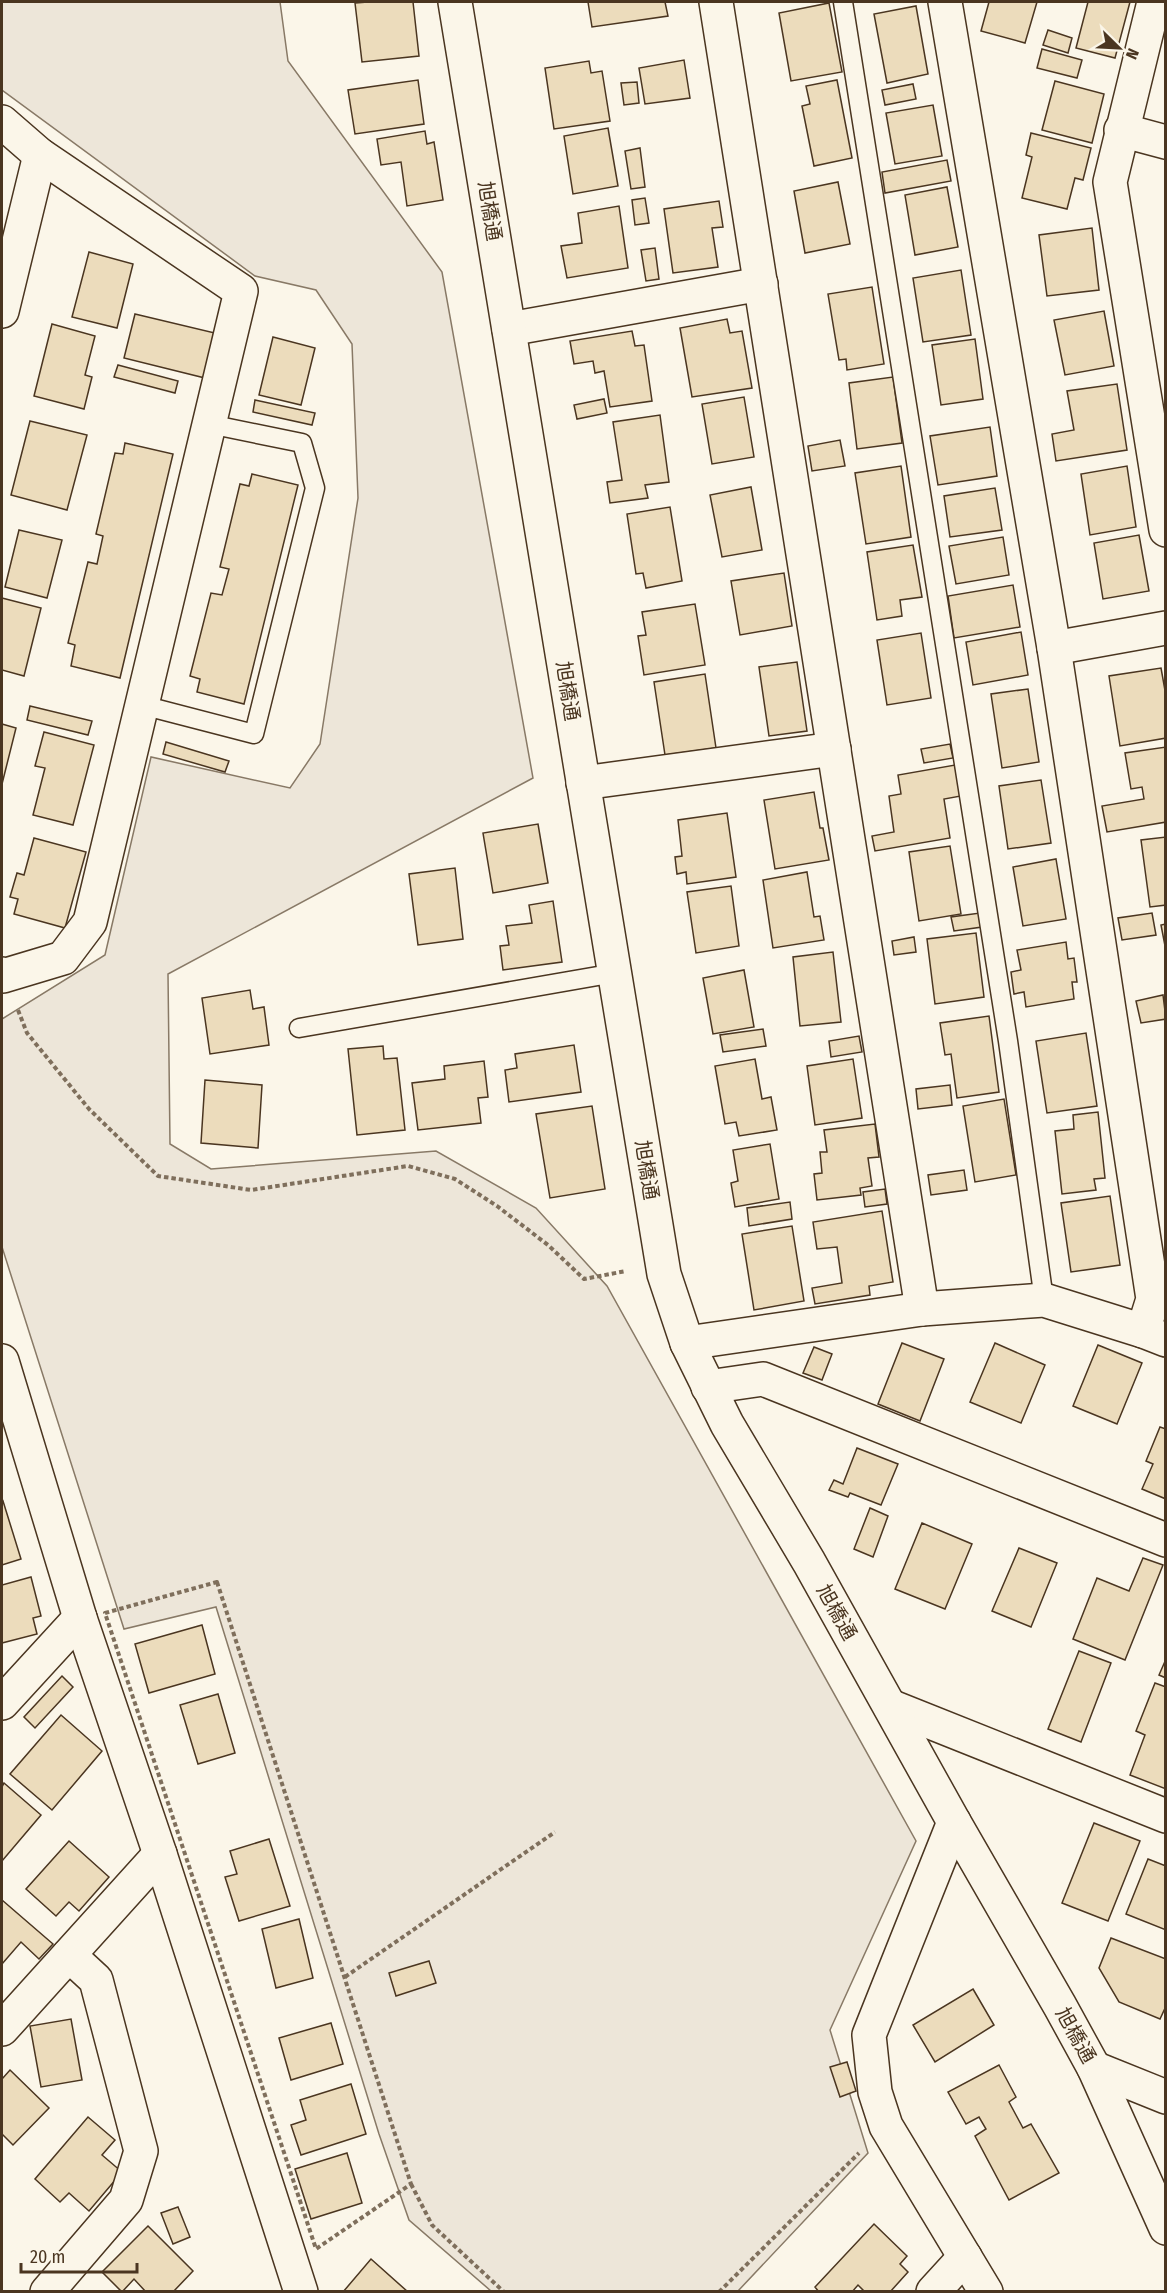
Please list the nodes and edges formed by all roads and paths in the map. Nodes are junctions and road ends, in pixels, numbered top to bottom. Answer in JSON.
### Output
{"nodes":[{"id":1,"x":455,"y":2,"type":"edge"},
{"id":2,"x":716,"y":2,"type":"edge"},
{"id":3,"x":843,"y":2,"type":"edge"},
{"id":4,"x":945,"y":2,"type":"edge"},
{"id":5,"x":1154,"y":2,"type":"edge"},
{"id":6,"x":2,"y":122,"type":"edge"},
{"id":7,"x":1121,"y":130,"type":"junction"},
{"id":8,"x":1166,"y":141,"type":"edge"},
{"id":9,"x":40,"y":155,"type":"junction"},
{"id":10,"x":761,"y":284,"type":"junction"},
{"id":11,"x":2,"y":311,"type":"edge"},
{"id":12,"x":509,"y":329,"type":"junction"},
{"id":13,"x":209,"y":424,"type":"junction"},
{"id":14,"x":1166,"y":530,"type":"edge"},
{"id":15,"x":1166,"y":628,"type":"edge"},
{"id":16,"x":1054,"y":648,"type":"junction"},
{"id":17,"x":142,"y":705,"type":"junction"},
{"id":18,"x":834,"y":749,"type":"junction"},
{"id":19,"x":583,"y":783,"type":"junction"},
{"id":20,"x":615,"y":973,"type":"junction"},
{"id":21,"x":2,"y":975,"type":"edge"},
{"id":22,"x":299,"y":1028,"type":"dead end"},
{"id":23,"x":628,"y":1270,"type":"dead end"},
{"id":24,"x":1044,"y":1300,"type":"junction"},
{"id":25,"x":922,"y":1309,"type":"junction"},
{"id":26,"x":1154,"y":1335,"type":"edge"},
{"id":27,"x":687,"y":1343,"type":"junction"},
{"id":28,"x":2,"y":1361,"type":"edge"},
{"id":29,"x":708,"y":1387,"type":"junction"},
{"id":30,"x":1166,"y":1540,"type":"edge"},
{"id":31,"x":80,"y":1618,"type":"junction"},
{"id":32,"x":2,"y":1703,"type":"edge"},
{"id":33,"x":890,"y":1706,"type":"junction"},
{"id":34,"x":1166,"y":1816,"type":"edge"},
{"id":35,"x":954,"y":1822,"type":"junction"},
{"id":36,"x":555,"y":1832,"type":"dead end"},
{"id":37,"x":160,"y":1854,"type":"junction"},
{"id":38,"x":69,"y":1955,"type":"junction"},
{"id":39,"x":345,"y":1977,"type":"junction"},
{"id":40,"x":2,"y":2029,"type":"edge"},
{"id":41,"x":1094,"y":2068,"type":"junction"},
{"id":42,"x":1166,"y":2097,"type":"edge"},
{"id":43,"x":886,"y":2126,"type":"junction"},
{"id":44,"x":411,"y":2184,"type":"junction"},
{"id":45,"x":1166,"y":2228,"type":"edge"},
{"id":46,"x":965,"y":2257,"type":"junction"},
{"id":47,"x":47,"y":2292,"type":"edge"},
{"id":48,"x":300,"y":2292,"type":"edge"},
{"id":49,"x":504,"y":2292,"type":"edge"},
{"id":50,"x":719,"y":2292,"type":"edge"},
{"id":51,"x":933,"y":2292,"type":"edge"},
{"id":52,"x":986,"y":2292,"type":"edge"}],
"edges":[{"from":1,"to":12,"type":"street","name":"旭橋通"},
{"from":2,"to":10,"type":"street"},
{"from":3,"to":24,"type":"lane"},
{"from":4,"to":16,"type":"street"},
{"from":5,"to":7,"type":"street"},
{"from":6,"to":9,"type":"street"},
{"from":7,"to":8,"type":"street"},
{"from":7,"to":14,"type":"street"},
{"from":9,"to":11,"type":"street"},
{"from":9,"to":13,"type":"street"},
{"from":10,"to":12,"type":"street"},
{"from":10,"to":18,"type":"street"},
{"from":12,"to":19,"type":"street","name":"旭橋通"},
{"from":13,"to":17,"type":"street"},
{"from":13,"to":17,"type":"lane"},
{"from":15,"to":16,"type":"street"},
{"from":16,"to":26,"type":"street"},
{"from":17,"to":21,"type":"street"},
{"from":18,"to":19,"type":"street"},
{"from":18,"to":25,"type":"street"},
{"from":19,"to":20,"type":"street","name":"旭橋通"},
{"from":20,"to":22,"type":"lane"},
{"from":20,"to":27,"type":"street","name":"旭橋通"},
{"from":21,"to":23,"type":"path"},
{"from":24,"to":25,"type":"street"},
{"from":24,"to":26,"type":"street"},
{"from":25,"to":27,"type":"street"},
{"from":27,"to":29,"type":"street","name":"旭橋通"},
{"from":28,"to":31,"type":"street"},
{"from":29,"to":30,"type":"street"},
{"from":29,"to":33,"type":"street","name":"旭橋通"},
{"from":31,"to":32,"type":"street"},
{"from":31,"to":37,"type":"street"},
{"from":33,"to":34,"type":"street"},
{"from":33,"to":35,"type":"street","name":"旭橋通"},
{"from":35,"to":41,"type":"street","name":"旭橋通"},
{"from":35,"to":43,"type":"street"},
{"from":36,"to":39,"type":"path"},
{"from":37,"to":38,"type":"street"},
{"from":37,"to":48,"type":"street"},
{"from":38,"to":40,"type":"street"},
{"from":38,"to":47,"type":"street"},
{"from":39,"to":44,"type":"path"},
{"from":39,"to":44,"type":"path"},
{"from":41,"to":42,"type":"street"},
{"from":41,"to":45,"type":"street","name":"旭橋通"},
{"from":43,"to":46,"type":"street"},
{"from":43,"to":50,"type":"path"},
{"from":44,"to":49,"type":"path"},
{"from":46,"to":51,"type":"street"},
{"from":46,"to":52,"type":"street"}]}
